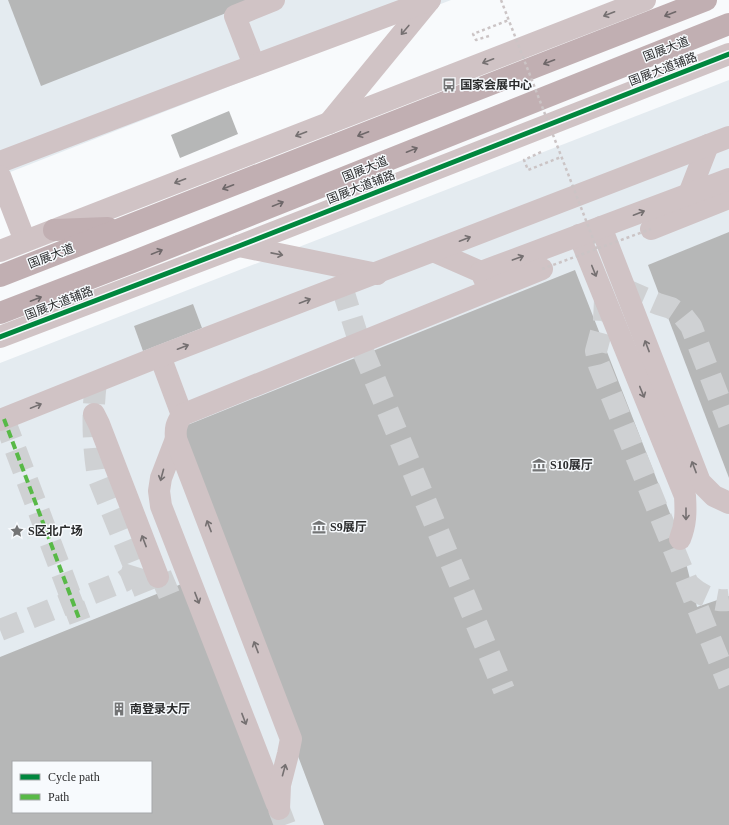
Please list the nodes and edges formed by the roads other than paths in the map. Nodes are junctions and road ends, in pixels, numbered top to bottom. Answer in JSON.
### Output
{"nodes":[{"id":1,"x":274,"y":0,"type":"edge"},
{"id":2,"x":430,"y":0,"type":"edge"},
{"id":3,"x":645,"y":0,"type":"edge"},
{"id":4,"x":706,"y":0,"type":"edge"},
{"id":5,"x":729,"y":24,"type":"edge"},
{"id":6,"x":729,"y":54,"type":"edge"},
{"id":7,"x":254,"y":66,"type":"junction"},
{"id":8,"x":328,"y":124,"type":"junction"},
{"id":9,"x":729,"y":137,"type":"edge"},
{"id":10,"x":708,"y":145,"type":"junction"},
{"id":11,"x":0,"y":162,"type":"edge"},
{"id":12,"x":0,"y":176,"type":"edge"},
{"id":13,"x":729,"y":179,"type":"edge"},
{"id":14,"x":729,"y":198,"type":"edge"},
{"id":15,"x":692,"y":203,"type":"junction"},
{"id":16,"x":127,"y":226,"type":"junction"},
{"id":17,"x":601,"y":227,"type":"junction"},
{"id":18,"x":651,"y":229,"type":"road end"},
{"id":19,"x":54,"y":230,"type":"junction"},
{"id":20,"x":579,"y":235,"type":"junction"},
{"id":21,"x":25,"y":241,"type":"junction"},
{"id":22,"x":239,"y":246,"type":"junction"},
{"id":23,"x":0,"y":250,"type":"edge"},
{"id":24,"x":433,"y":251,"type":"junction"},
{"id":25,"x":130,"y":263,"type":"junction"},
{"id":26,"x":542,"y":269,"type":"road end"},
{"id":27,"x":377,"y":274,"type":"junction"},
{"id":28,"x":0,"y":276,"type":"edge"},
{"id":29,"x":485,"y":281,"type":"junction"},
{"id":30,"x":80,"y":306,"type":"junction"},
{"id":31,"x":0,"y":313,"type":"edge"},
{"id":32,"x":0,"y":337,"type":"edge"},
{"id":33,"x":160,"y":356,"type":"junction"},
{"id":34,"x":94,"y":414,"type":"dead end"},
{"id":35,"x":182,"y":415,"type":"junction"},
{"id":36,"x":0,"y":420,"type":"edge"},
{"id":37,"x":176,"y":439,"type":"junction"},
{"id":38,"x":729,"y":503,"type":"edge"},
{"id":39,"x":680,"y":539,"type":"dead end"},
{"id":40,"x":158,"y":577,"type":"dead end"}],
"edges":[{"from":1,"to":7,"type":"street"},
{"from":2,"to":7,"type":"street"},
{"from":2,"to":8,"type":"street","one_way":true},
{"from":3,"to":8,"type":"street","one_way":true},
{"from":4,"to":16,"type":"main road","name":"国展大道","one_way":true},
{"from":25,"to":5,"type":"main road","name":"国展大道","one_way":true},
{"from":6,"to":22,"type":"street","name":"国展大道辅路"},
{"from":7,"to":11,"type":"street"},
{"from":8,"to":19,"type":"street","one_way":true},
{"from":9,"to":10,"type":"street"},
{"from":10,"to":15,"type":"street"},
{"from":24,"to":10,"type":"street","one_way":true},
{"from":12,"to":21,"type":"street"},
{"from":13,"to":15,"type":"street"},
{"from":14,"to":15,"type":"street"},
{"from":17,"to":15,"type":"street","one_way":true},
{"from":15,"to":18,"type":"street"},
{"from":16,"to":19,"type":"main road"},
{"from":16,"to":28,"type":"main road","name":"国展大道"},
{"from":17,"to":20,"type":"street"},
{"from":38,"to":17,"type":"street","one_way":true},
{"from":19,"to":21,"type":"street"},
{"from":29,"to":20,"type":"street","one_way":true},
{"from":20,"to":39,"type":"street","one_way":true},
{"from":21,"to":23,"type":"street"},
{"from":22,"to":27,"type":"street","one_way":true},
{"from":22,"to":30,"type":"street","name":"国展大道辅路"},
{"from":24,"to":27,"type":"street"},
{"from":24,"to":29,"type":"street"},
{"from":25,"to":30,"type":"street"},
{"from":31,"to":25,"type":"main road","name":"国展大道","one_way":true},
{"from":26,"to":29,"type":"street"},
{"from":33,"to":27,"type":"street","one_way":true},
{"from":29,"to":35,"type":"street"},
{"from":30,"to":32,"type":"street","name":"国展大道辅路"},
{"from":33,"to":35,"type":"street"},
{"from":36,"to":33,"type":"street","one_way":true},
{"from":40,"to":34,"type":"street","one_way":true},
{"from":35,"to":37,"type":"street"},
{"from":37,"to":37,"type":"street","one_way":true}]}
